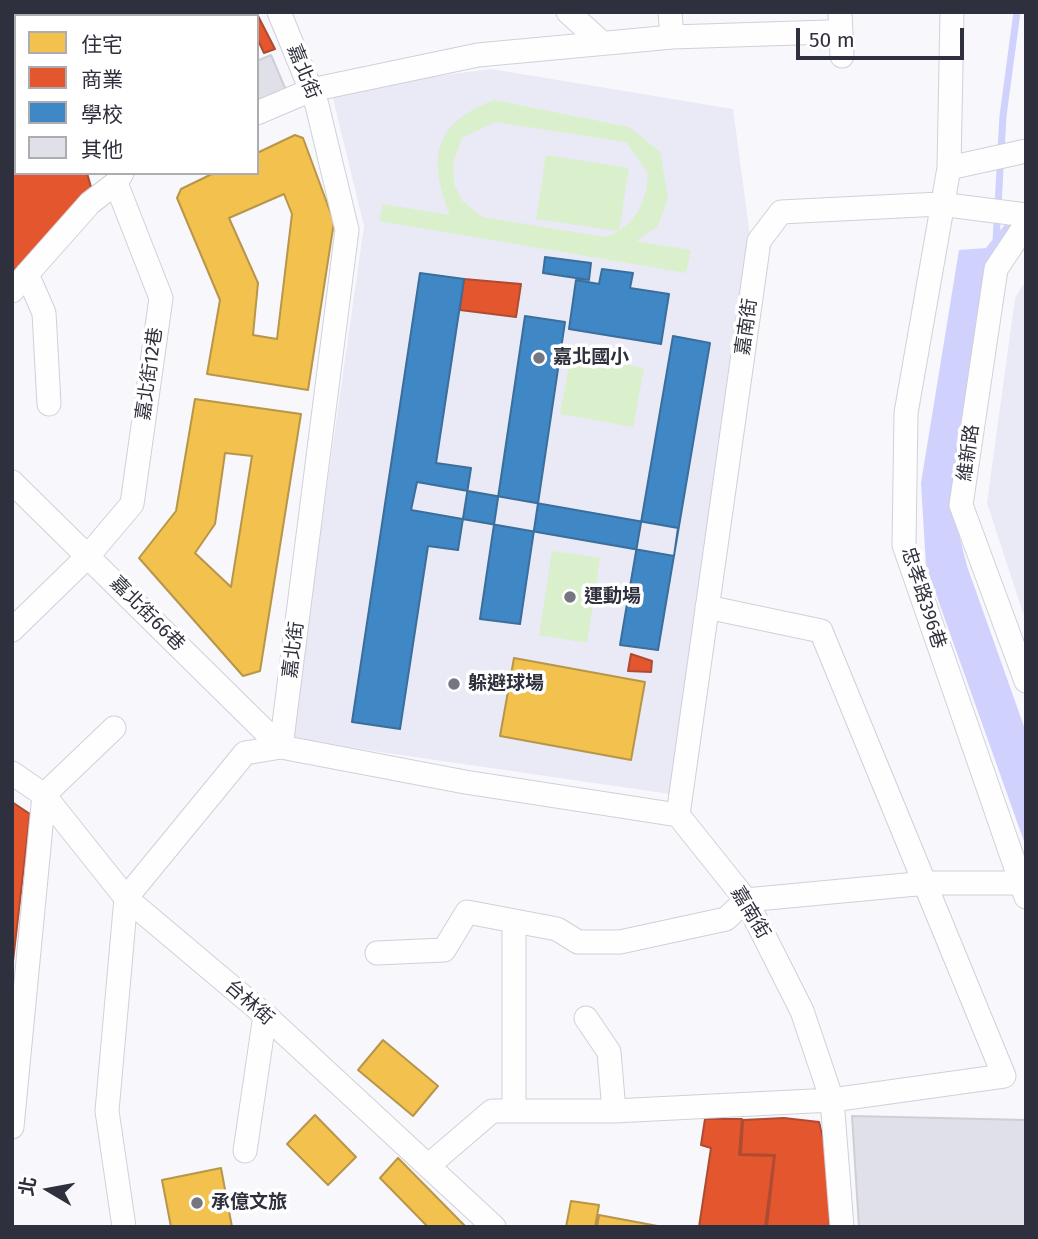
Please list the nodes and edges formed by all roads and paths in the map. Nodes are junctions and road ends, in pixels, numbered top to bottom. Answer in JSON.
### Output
{"nodes":[{"id":1,"x":279,"y":12,"type":"edge"},
{"id":2,"x":568,"y":12,"type":"edge"},
{"id":3,"x":670,"y":12,"type":"edge"},
{"id":4,"x":840,"y":12,"type":"edge"},
{"id":5,"x":952,"y":12,"type":"edge"},
{"id":6,"x":828,"y":32,"type":"dead end"},
{"id":7,"x":673,"y":37,"type":"junction"},
{"id":8,"x":602,"y":43,"type":"junction"},
{"id":9,"x":842,"y":56,"type":"dead end"},
{"id":10,"x":311,"y":90,"type":"junction"},
{"id":11,"x":259,"y":112,"type":"edge"},
{"id":12,"x":1026,"y":151,"type":"edge"},
{"id":13,"x":949,"y":168,"type":"junction"},
{"id":14,"x":119,"y":178,"type":"edge"},
{"id":15,"x":940,"y":204,"type":"junction"},
{"id":16,"x":1026,"y":215,"type":"edge"},
{"id":17,"x":1026,"y":224,"type":"edge"},
{"id":18,"x":20,"y":283,"type":"edge"},
{"id":19,"x":50,"y":404,"type":"dead end"},
{"id":20,"x":12,"y":482,"type":"edge"},
{"id":21,"x":88,"y":556,"type":"junction"},
{"id":22,"x":707,"y":607,"type":"junction"},
{"id":23,"x":12,"y":630,"type":"edge"},
{"id":24,"x":1026,"y":681,"type":"edge"},
{"id":25,"x":114,"y":728,"type":"dead end"},
{"id":26,"x":281,"y":747,"type":"junction"},
{"id":27,"x":12,"y":773,"type":"edge"},
{"id":28,"x":44,"y":796,"type":"junction"},
{"id":29,"x":678,"y":815,"type":"junction"},
{"id":30,"x":927,"y":883,"type":"junction"},
{"id":31,"x":1024,"y":888,"type":"edge"},
{"id":32,"x":126,"y":898,"type":"junction"},
{"id":33,"x":746,"y":900,"type":"junction"},
{"id":34,"x":514,"y":923,"type":"junction"},
{"id":35,"x":377,"y":953,"type":"dead end"},
{"id":36,"x":265,"y":1015,"type":"junction"},
{"id":37,"x":586,"y":1018,"type":"dead end"},
{"id":38,"x":832,"y":1100,"type":"junction"},
{"id":39,"x":514,"y":1110,"type":"junction"},
{"id":40,"x":614,"y":1111,"type":"junction"},
{"id":41,"x":12,"y":1128,"type":"edge"},
{"id":42,"x":245,"y":1151,"type":"dead end"},
{"id":43,"x":429,"y":1165,"type":"junction"},
{"id":44,"x":124,"y":1227,"type":"edge"},
{"id":45,"x":494,"y":1227,"type":"edge"},
{"id":46,"x":842,"y":1227,"type":"edge"}],
"edges":[{"from":1,"to":10,"type":"street","name":"嘉北街"},
{"from":2,"to":8,"type":"street"},
{"from":3,"to":7,"type":"street"},
{"from":4,"to":9,"type":"street"},
{"from":5,"to":13,"type":"street","name":"忠孝路396巷"},
{"from":6,"to":7,"type":"street"},
{"from":7,"to":8,"type":"street"},
{"from":8,"to":10,"type":"street"},
{"from":10,"to":11,"type":"street"},
{"from":10,"to":26,"type":"street","name":"嘉北街"},
{"from":12,"to":13,"type":"street"},
{"from":13,"to":15,"type":"street","name":"忠孝路396巷"},
{"from":14,"to":18,"type":"street","name":"嘉北街12巷"},
{"from":14,"to":21,"type":"street","name":"嘉北街12巷"},
{"from":15,"to":16,"type":"street","name":"嘉南街"},
{"from":15,"to":22,"type":"street","name":"嘉南街"},
{"from":15,"to":31,"type":"street","name":"忠孝路396巷"},
{"from":17,"to":24,"type":"street","name":"維新路"},
{"from":18,"to":19,"type":"street"},
{"from":20,"to":21,"type":"street","name":"嘉北街66巷"},
{"from":21,"to":23,"type":"street","name":"嘉北街12巷"},
{"from":21,"to":26,"type":"street","name":"嘉北街66巷"},
{"from":22,"to":29,"type":"street","name":"嘉南街"},
{"from":22,"to":30,"type":"street"},
{"from":25,"to":28,"type":"street"},
{"from":26,"to":29,"type":"street"},
{"from":26,"to":32,"type":"street"},
{"from":27,"to":28,"type":"street","name":"台林街"},
{"from":28,"to":32,"type":"street","name":"台林街"},
{"from":28,"to":41,"type":"street"},
{"from":29,"to":33,"type":"street","name":"嘉南街"},
{"from":30,"to":31,"type":"street"},
{"from":30,"to":33,"type":"street"},
{"from":30,"to":38,"type":"street"},
{"from":32,"to":36,"type":"street","name":"台林街"},
{"from":32,"to":44,"type":"street"},
{"from":33,"to":34,"type":"street"},
{"from":33,"to":38,"type":"street","name":"嘉南街"},
{"from":34,"to":35,"type":"street"},
{"from":34,"to":39,"type":"street"},
{"from":36,"to":42,"type":"street"},
{"from":36,"to":43,"type":"street","name":"台林街"},
{"from":37,"to":40,"type":"street"},
{"from":38,"to":40,"type":"street"},
{"from":38,"to":46,"type":"street","name":"嘉南街"},
{"from":39,"to":40,"type":"street"},
{"from":39,"to":43,"type":"street"},
{"from":43,"to":45,"type":"street","name":"台林街"}]}
